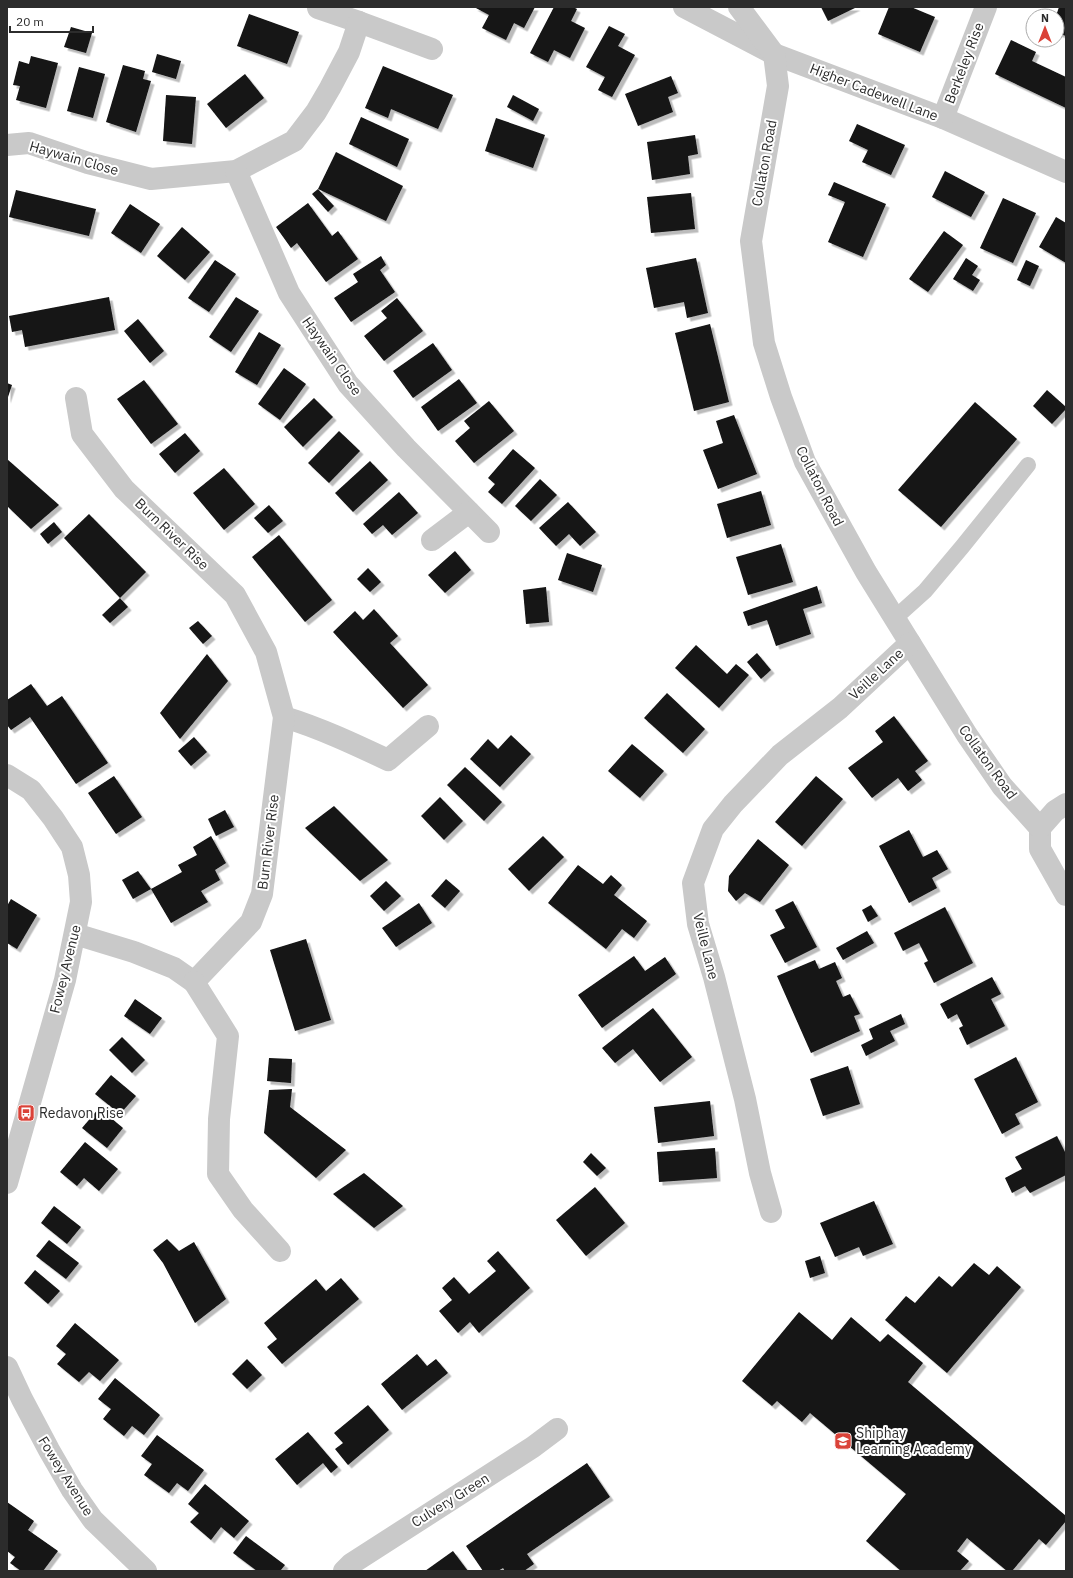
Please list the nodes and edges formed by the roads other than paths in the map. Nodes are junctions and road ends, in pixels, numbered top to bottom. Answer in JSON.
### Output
{"nodes":[{"id":1,"x":684,"y":7,"type":"edge"},
{"id":2,"x":739,"y":7,"type":"edge"},
{"id":3,"x":986,"y":7,"type":"edge"},
{"id":4,"x":318,"y":8,"type":"edge"},
{"id":5,"x":359,"y":22,"type":"junction"},
{"id":6,"x":432,"y":49,"type":"dead end"},
{"id":7,"x":774,"y":54,"type":"junction"},
{"id":8,"x":943,"y":118,"type":"junction"},
{"id":9,"x":7,"y":145,"type":"edge"},
{"id":10,"x":236,"y":171,"type":"junction"},
{"id":11,"x":1066,"y":172,"type":"edge"},
{"id":12,"x":76,"y":398,"type":"dead end"},
{"id":13,"x":1028,"y":465,"type":"dead end"},
{"id":14,"x":469,"y":512,"type":"junction"},
{"id":15,"x":489,"y":532,"type":"dead end"},
{"id":16,"x":432,"y":540,"type":"dead end"},
{"id":17,"x":895,"y":618,"type":"junction"},
{"id":18,"x":910,"y":643,"type":"junction"},
{"id":19,"x":284,"y":717,"type":"junction"},
{"id":20,"x":428,"y":726,"type":"dead end"},
{"id":21,"x":7,"y":775,"type":"edge"},
{"id":22,"x":1066,"y":804,"type":"edge"},
{"id":23,"x":1040,"y":828,"type":"junction"},
{"id":24,"x":1066,"y":894,"type":"edge"},
{"id":25,"x":75,"y":934,"type":"junction"},
{"id":26,"x":194,"y":982,"type":"junction"},
{"id":27,"x":7,"y":1184,"type":"edge"},
{"id":28,"x":771,"y":1212,"type":"dead end"},
{"id":29,"x":280,"y":1251,"type":"dead end"},
{"id":30,"x":7,"y":1367,"type":"edge"},
{"id":31,"x":557,"y":1429,"type":"dead end"},
{"id":32,"x":146,"y":1571,"type":"edge"},
{"id":33,"x":344,"y":1571,"type":"edge"}],
"edges":[{"from":1,"to":7,"type":"street","name":"Higher Cadewell Lane"},
{"from":2,"to":7,"type":"street","name":"Collaton Road"},
{"from":3,"to":8,"type":"street","name":"Berkeley Rise"},
{"from":4,"to":5,"type":"street"},
{"from":5,"to":6,"type":"street"},
{"from":5,"to":10,"type":"street","name":"Haywain Close"},
{"from":7,"to":8,"type":"street","name":"Higher Cadewell Lane"},
{"from":7,"to":17,"type":"street","name":"Collaton Road"},
{"from":8,"to":11,"type":"street","name":"Higher Cadewell Lane"},
{"from":9,"to":10,"type":"street","name":"Haywain Close"},
{"from":10,"to":14,"type":"street","name":"Haywain Close"},
{"from":12,"to":19,"type":"street","name":"Burn River Rise"},
{"from":13,"to":17,"type":"lane"},
{"from":14,"to":15,"type":"street","name":"Haywain Close"},
{"from":14,"to":16,"type":"street"},
{"from":17,"to":18,"type":"street","name":"Collaton Road"},
{"from":18,"to":23,"type":"street","name":"Collaton Road"},
{"from":18,"to":28,"type":"street","name":"Veille Lane"},
{"from":19,"to":20,"type":"street"},
{"from":19,"to":26,"type":"street","name":"Burn River Rise"},
{"from":21,"to":25,"type":"street","name":"Fowey Avenue"},
{"from":22,"to":23,"type":"street"},
{"from":23,"to":24,"type":"street"},
{"from":25,"to":26,"type":"street"},
{"from":25,"to":27,"type":"street","name":"Fowey Avenue"},
{"from":26,"to":29,"type":"street"},
{"from":30,"to":32,"type":"street","name":"Fowey Avenue"},
{"from":31,"to":33,"type":"street","name":"Culvery Green"}]}
